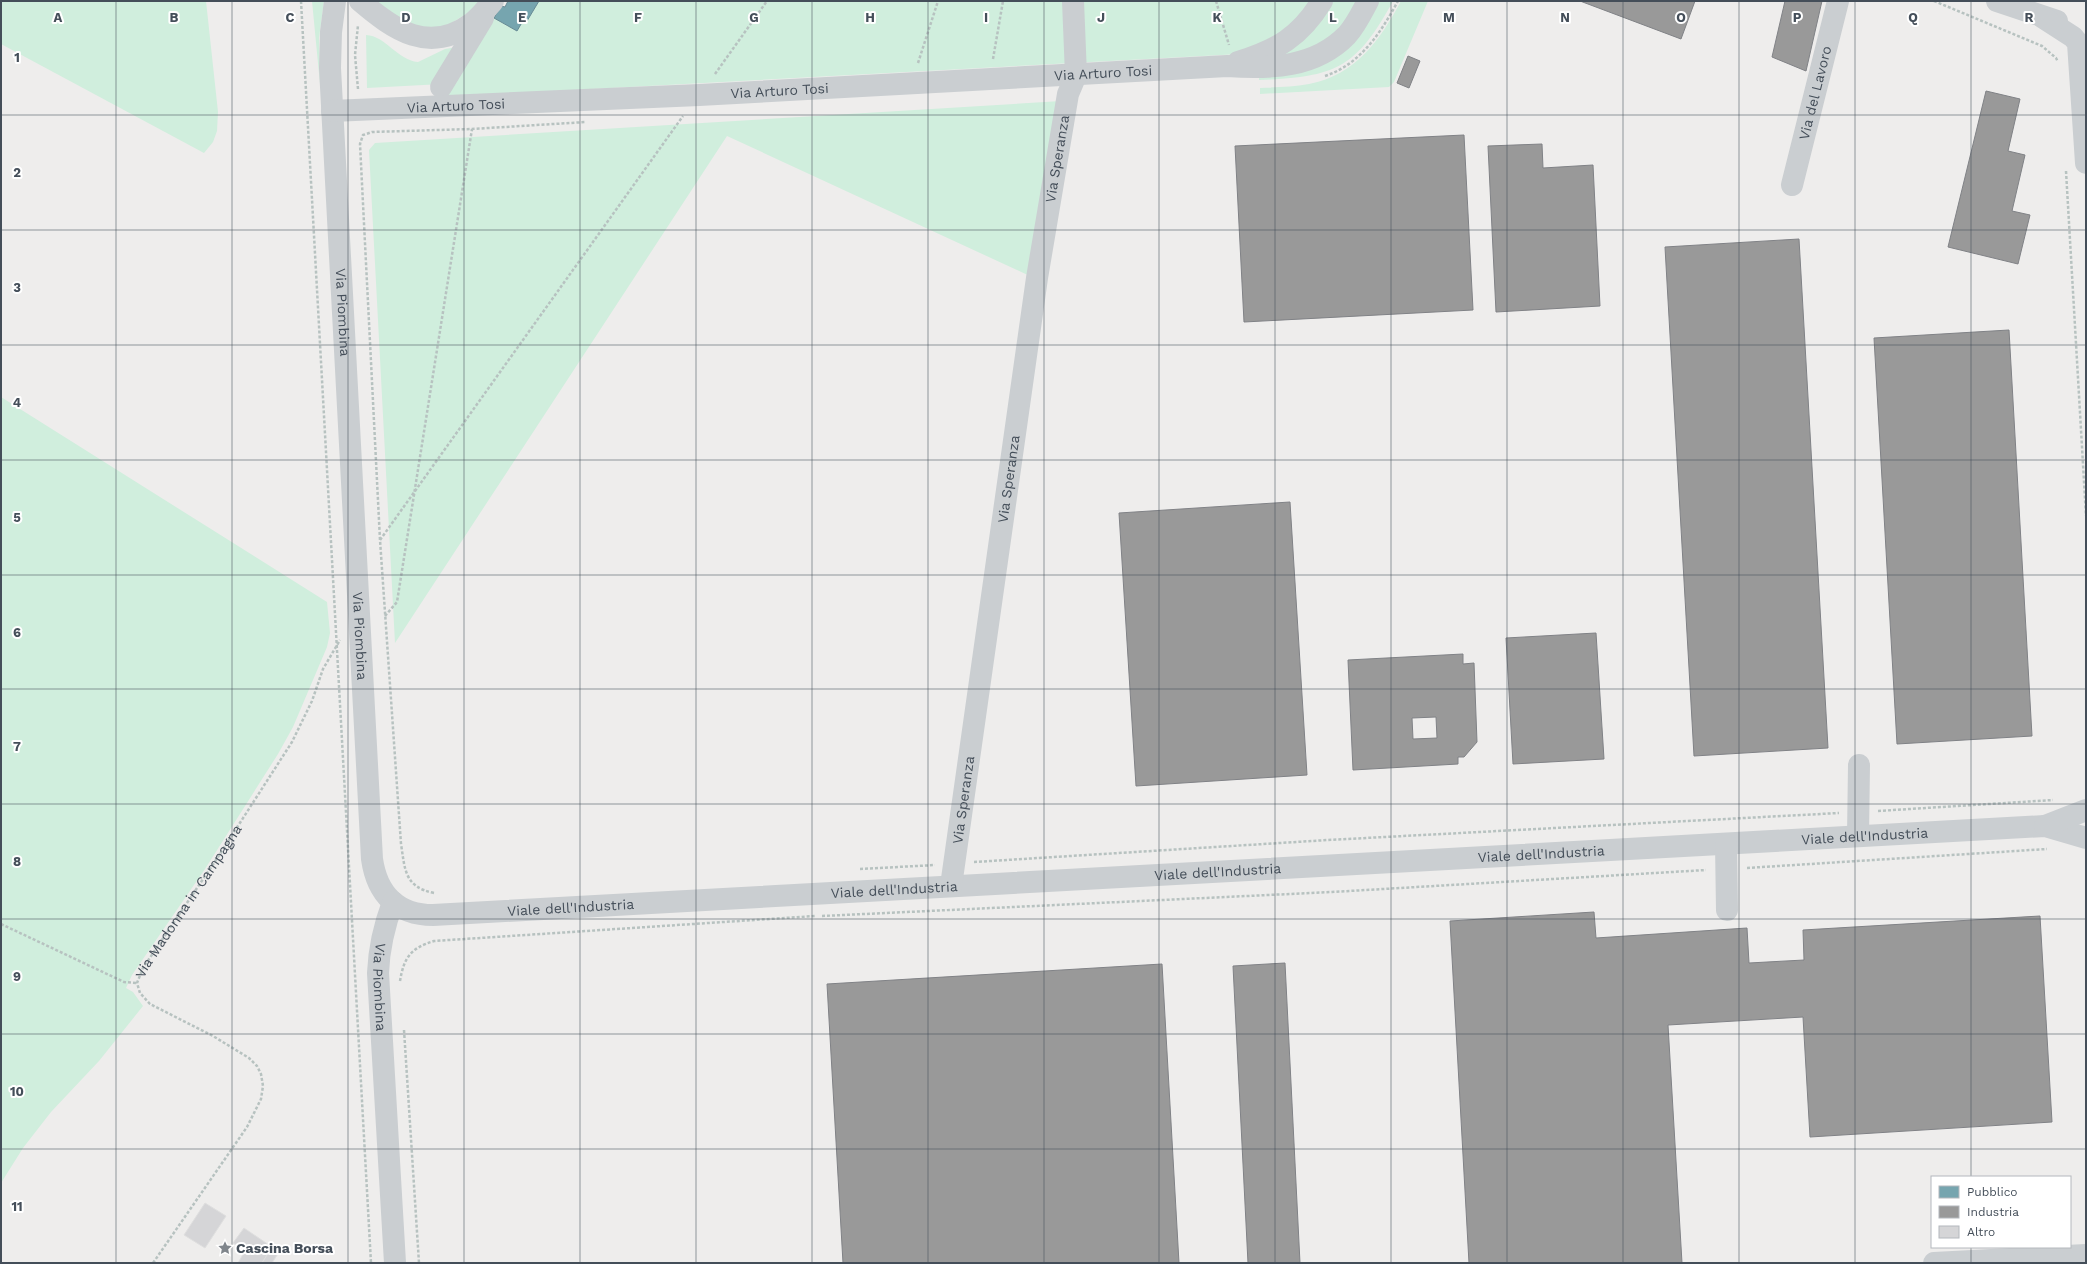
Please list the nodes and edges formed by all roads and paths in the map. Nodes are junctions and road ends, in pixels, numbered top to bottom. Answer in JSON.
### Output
{"nodes":[{"id":1,"x":301,"y":1,"type":"edge"},
{"id":2,"x":335,"y":1,"type":"edge"},
{"id":3,"x":494,"y":1,"type":"edge"},
{"id":4,"x":767,"y":1,"type":"edge"},
{"id":5,"x":938,"y":1,"type":"edge"},
{"id":6,"x":1003,"y":1,"type":"edge"},
{"id":7,"x":1073,"y":1,"type":"edge"},
{"id":8,"x":1216,"y":1,"type":"edge"},
{"id":9,"x":1322,"y":1,"type":"edge"},
{"id":10,"x":1368,"y":1,"type":"edge"},
{"id":11,"x":1838,"y":1,"type":"edge"},
{"id":12,"x":1934,"y":1,"type":"edge"},
{"id":13,"x":1997,"y":1,"type":"edge"},
{"id":14,"x":361,"y":2,"type":"edge"},
{"id":15,"x":2042,"y":17,"type":"junction"},
{"id":16,"x":2086,"y":30,"type":"edge"},
{"id":17,"x":1235,"y":43,"type":"dead end"},
{"id":18,"x":1221,"y":45,"type":"dead end"},
{"id":19,"x":1229,"y":45,"type":"junction"},
{"id":20,"x":993,"y":59,"type":"junction"},
{"id":21,"x":1000,"y":59,"type":"dead end"},
{"id":22,"x":986,"y":60,"type":"dead end"},
{"id":23,"x":926,"y":63,"type":"dead end"},
{"id":24,"x":910,"y":64,"type":"dead end"},
{"id":25,"x":918,"y":64,"type":"junction"},
{"id":26,"x":1228,"y":66,"type":"junction"},
{"id":27,"x":2059,"y":66,"type":"dead end"},
{"id":28,"x":723,"y":73,"type":"dead end"},
{"id":29,"x":2083,"y":73,"type":"edge"},
{"id":30,"x":707,"y":74,"type":"dead end"},
{"id":31,"x":715,"y":74,"type":"junction"},
{"id":32,"x":1076,"y":75,"type":"junction"},
{"id":33,"x":441,"y":87,"type":"dead end"},
{"id":34,"x":360,"y":91,"type":"dead end"},
{"id":35,"x":699,"y":94,"type":"junction"},
{"id":36,"x":332,"y":111,"type":"junction"},
{"id":37,"x":472,"y":129,"type":"dead end"},
{"id":38,"x":2076,"y":165,"type":"edge"},
{"id":39,"x":1792,"y":185,"type":"dead end"},
{"id":40,"x":414,"y":493,"type":"junction"},
{"id":41,"x":2086,"y":516,"type":"edge"},
{"id":42,"x":380,"y":540,"type":"dead end"},
{"id":43,"x":360,"y":616,"type":"junction"},
{"id":44,"x":385,"y":616,"type":"dead end"},
{"id":45,"x":335,"y":646,"type":"junction"},
{"id":46,"x":1859,"y":765,"type":"dead end"},
{"id":47,"x":2086,"y":810,"type":"edge"},
{"id":48,"x":2045,"y":826,"type":"junction"},
{"id":49,"x":1858,"y":836,"type":"junction"},
{"id":50,"x":2086,"y":838,"type":"edge"},
{"id":51,"x":1726,"y":844,"type":"junction"},
{"id":52,"x":2050,"y":849,"type":"dead end"},
{"id":53,"x":1727,"y":869,"type":"junction"},
{"id":54,"x":951,"y":886,"type":"junction"},
{"id":55,"x":394,"y":902,"type":"junction"},
{"id":56,"x":1727,"y":910,"type":"dead end"},
{"id":57,"x":1,"y":924,"type":"edge"},
{"id":58,"x":137,"y":983,"type":"junction"},
{"id":59,"x":401,"y":988,"type":"dead end"},
{"id":60,"x":403,"y":1027,"type":"dead end"},
{"id":61,"x":2086,"y":1255,"type":"edge"},
{"id":62,"x":153,"y":1263,"type":"edge"},
{"id":63,"x":371,"y":1263,"type":"edge"},
{"id":64,"x":395,"y":1263,"type":"edge"},
{"id":65,"x":419,"y":1263,"type":"edge"},
{"id":66,"x":1934,"y":1263,"type":"edge"}],
"edges":[{"from":1,"to":45,"type":"path"},
{"from":2,"to":36,"type":"street","name":"Via Piombina"},
{"from":3,"to":14,"type":"street"},
{"from":3,"to":33,"type":"street"},
{"from":4,"to":31,"type":"path"},
{"from":5,"to":25,"type":"path"},
{"from":6,"to":20,"type":"path"},
{"from":7,"to":32,"type":"street"},
{"from":8,"to":19,"type":"path"},
{"from":9,"to":26,"type":"street","name":"Via Arturo Tosi"},
{"from":10,"to":26,"type":"street","name":"Via Arturo Tosi"},
{"from":11,"to":39,"type":"street","name":"Via del Lavoro"},
{"from":12,"to":27,"type":"path"},
{"from":13,"to":15,"type":"street"},
{"from":14,"to":34,"type":"path"},
{"from":15,"to":16,"type":"street"},
{"from":15,"to":29,"type":"street"},
{"from":17,"to":19,"type":"path"},
{"from":18,"to":19,"type":"path"},
{"from":20,"to":21,"type":"path"},
{"from":20,"to":22,"type":"path"},
{"from":23,"to":25,"type":"path"},
{"from":24,"to":25,"type":"path"},
{"from":26,"to":32,"type":"street","name":"Via Arturo Tosi"},
{"from":28,"to":31,"type":"path"},
{"from":29,"to":38,"type":"street"},
{"from":30,"to":31,"type":"path"},
{"from":31,"to":35,"type":"path"},
{"from":32,"to":35,"type":"street","name":"Via Arturo Tosi"},
{"from":32,"to":54,"type":"street","name":"Via Speranza"},
{"from":35,"to":36,"type":"street","name":"Via Arturo Tosi"},
{"from":35,"to":40,"type":"path"},
{"from":36,"to":43,"type":"street","name":"Via Piombina"},
{"from":37,"to":40,"type":"path"},
{"from":38,"to":41,"type":"path"},
{"from":40,"to":42,"type":"path"},
{"from":40,"to":44,"type":"path"},
{"from":43,"to":45,"type":"path","name":"Via Madonna in Campagna"},
{"from":43,"to":55,"type":"street","name":"Via Piombina"},
{"from":45,"to":58,"type":"path","name":"Via Madonna in Campagna"},
{"from":45,"to":63,"type":"path"},
{"from":46,"to":49,"type":"street"},
{"from":47,"to":48,"type":"street"},
{"from":48,"to":49,"type":"street","name":"Viale dell'Industria"},
{"from":48,"to":50,"type":"street"},
{"from":49,"to":51,"type":"street","name":"Viale dell'Industria"},
{"from":51,"to":53,"type":"street"},
{"from":51,"to":54,"type":"street","name":"Viale dell'Industria"},
{"from":52,"to":53,"type":"path"},
{"from":53,"to":56,"type":"street"},
{"from":53,"to":59,"type":"path"},
{"from":54,"to":55,"type":"street","name":"Viale dell'Industria"},
{"from":55,"to":64,"type":"street","name":"Via Piombina"},
{"from":57,"to":58,"type":"path"},
{"from":58,"to":62,"type":"path","name":"Via Madonna in Campagna"},
{"from":60,"to":65,"type":"path"},
{"from":61,"to":66,"type":"street"}]}
